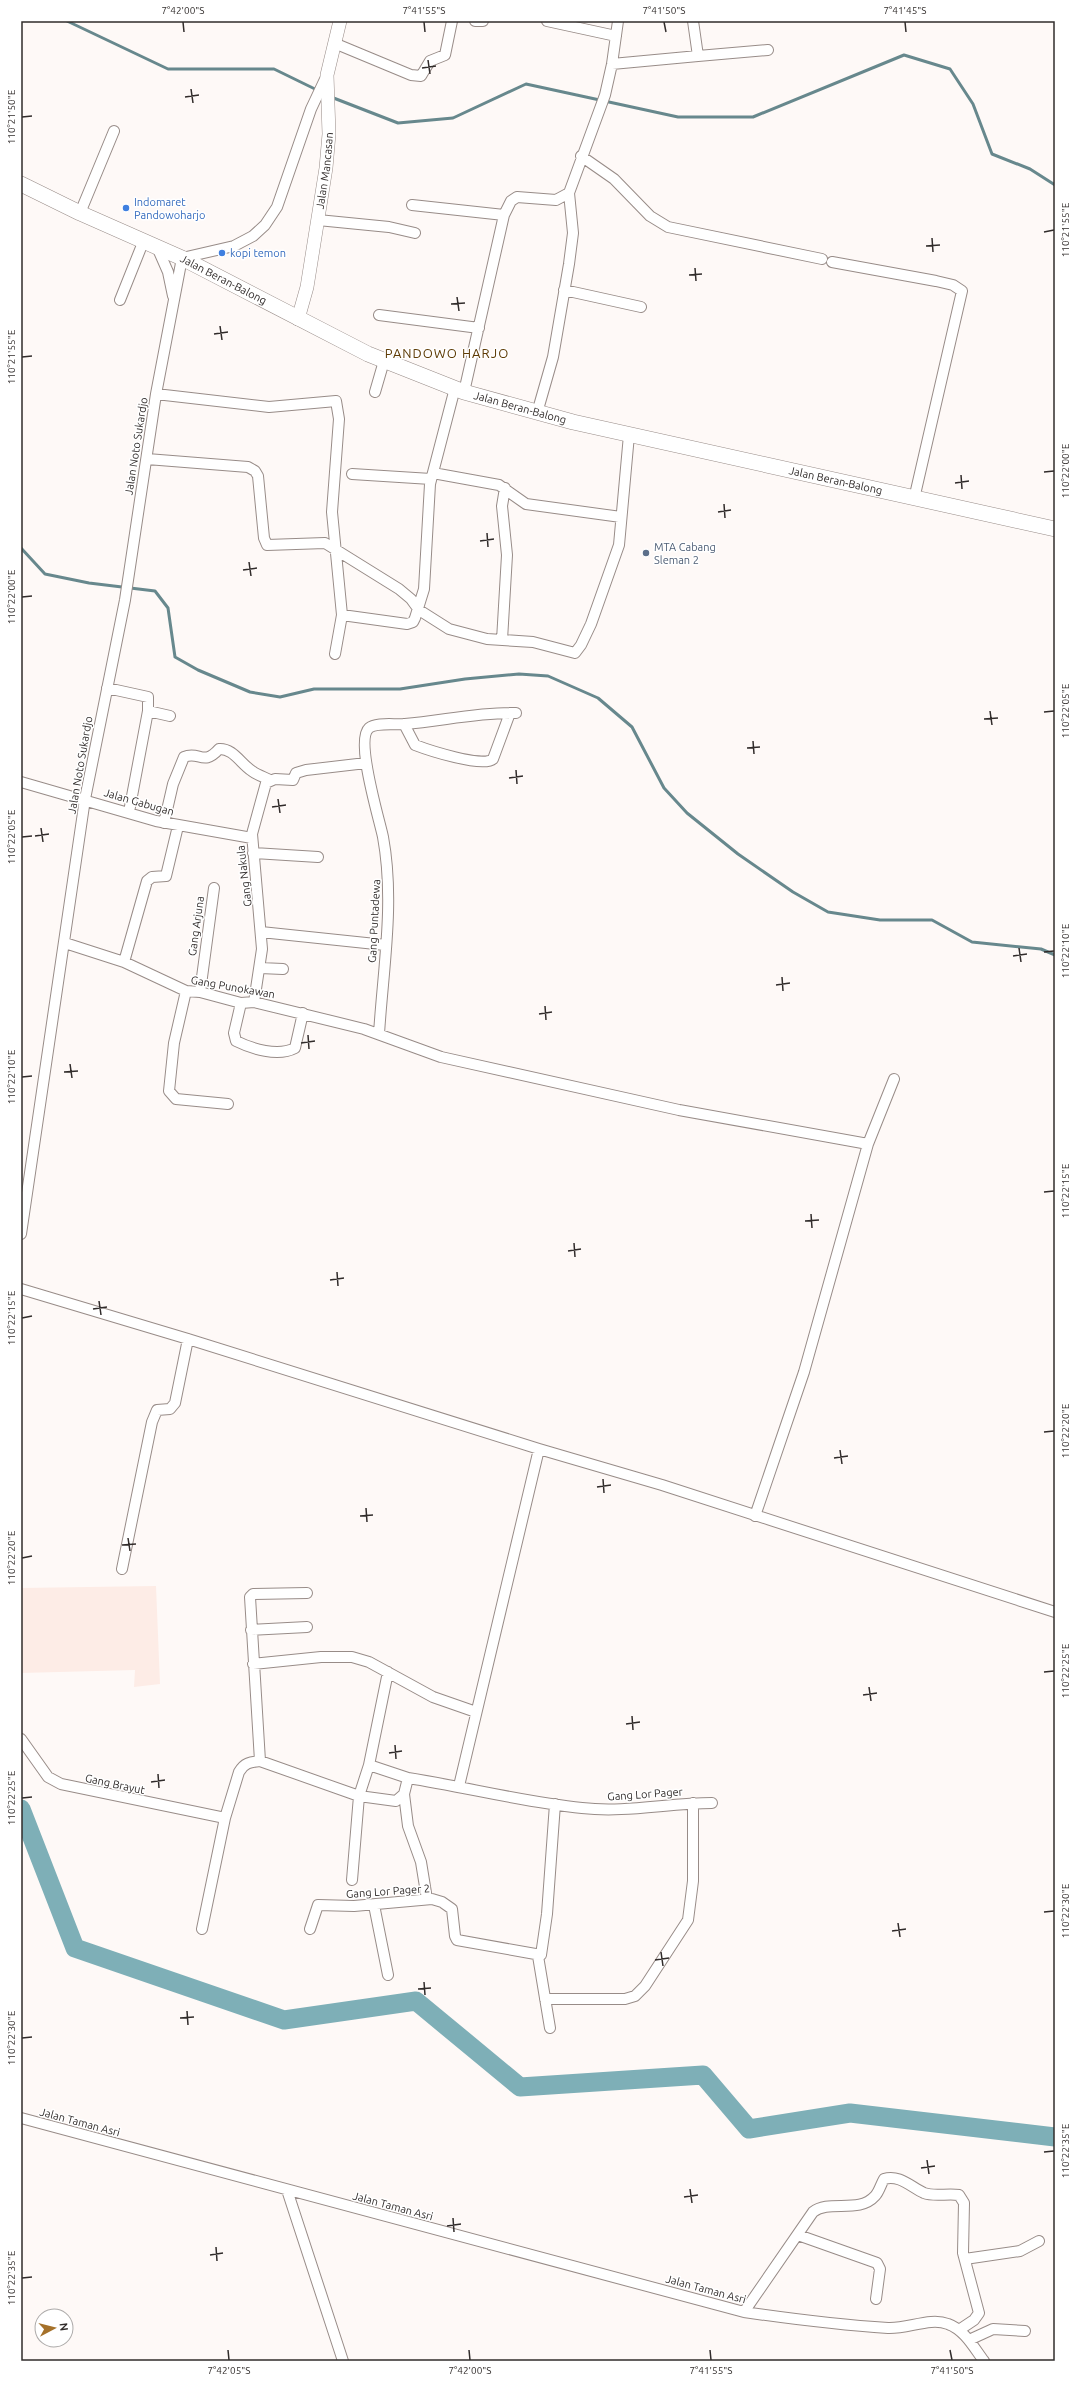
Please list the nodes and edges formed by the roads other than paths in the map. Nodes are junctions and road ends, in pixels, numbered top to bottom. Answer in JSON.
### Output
{"nodes":[{"id":1,"x":340,"y":21,"type":"edge"},
{"id":2,"x":452,"y":21,"type":"edge"},
{"id":3,"x":475,"y":21,"type":"edge"},
{"id":4,"x":483,"y":21,"type":"edge"},
{"id":5,"x":547,"y":21,"type":"edge"},
{"id":6,"x":618,"y":21,"type":"edge"},
{"id":7,"x":694,"y":21,"type":"edge"},
{"id":8,"x":616,"y":36,"type":"junction"},
{"id":9,"x":334,"y":43,"type":"junction"},
{"id":10,"x":768,"y":50,"type":"dead end"},
{"id":11,"x":698,"y":56,"type":"junction"},
{"id":12,"x":612,"y":64,"type":"junction"},
{"id":13,"x":327,"y":75,"type":"junction"},
{"id":14,"x":114,"y":131,"type":"dead end"},
{"id":15,"x":581,"y":156,"type":"junction"},
{"id":16,"x":21,"y":184,"type":"edge"},
{"id":17,"x":569,"y":193,"type":"junction"},
{"id":18,"x":412,"y":205,"type":"dead end"},
{"id":19,"x":80,"y":214,"type":"junction"},
{"id":20,"x":504,"y":215,"type":"junction"},
{"id":21,"x":318,"y":220,"type":"junction"},
{"id":22,"x":415,"y":233,"type":"dead end"},
{"id":23,"x":150,"y":243,"type":"junction"},
{"id":24,"x":182,"y":258,"type":"junction"},
{"id":25,"x":564,"y":290,"type":"junction"},
{"id":26,"x":120,"y":300,"type":"dead end"},
{"id":27,"x":174,"y":302,"type":"junction"},
{"id":28,"x":641,"y":307,"type":"dead end"},
{"id":29,"x":379,"y":315,"type":"dead end"},
{"id":30,"x":298,"y":319,"type":"junction"},
{"id":31,"x":479,"y":328,"type":"junction"},
{"id":32,"x":384,"y":361,"type":"junction"},
{"id":33,"x":459,"y":390,"type":"junction"},
{"id":34,"x":375,"y":392,"type":"dead end"},
{"id":35,"x":156,"y":394,"type":"junction"},
{"id":36,"x":537,"y":413,"type":"junction"},
{"id":37,"x":629,"y":435,"type":"junction"},
{"id":38,"x":147,"y":459,"type":"junction"},
{"id":39,"x":352,"y":474,"type":"dead end"},
{"id":40,"x":432,"y":476,"type":"junction"},
{"id":41,"x":505,"y":488,"type":"junction"},
{"id":42,"x":914,"y":499,"type":"junction"},
{"id":43,"x":621,"y":517,"type":"junction"},
{"id":44,"x":1055,"y":530,"type":"edge"},
{"id":45,"x":334,"y":549,"type":"junction"},
{"id":46,"x":419,"y":610,"type":"junction"},
{"id":47,"x":342,"y":615,"type":"junction"},
{"id":48,"x":502,"y":640,"type":"junction"},
{"id":49,"x":335,"y":654,"type":"dead end"},
{"id":50,"x":107,"y":688,"type":"junction"},
{"id":51,"x":148,"y":711,"type":"junction"},
{"id":52,"x":170,"y":716,"type":"dead end"},
{"id":53,"x":404,"y":724,"type":"junction"},
{"id":54,"x":366,"y":763,"type":"junction"},
{"id":55,"x":270,"y":780,"type":"junction"},
{"id":56,"x":21,"y":782,"type":"edge"},
{"id":57,"x":85,"y":799,"type":"junction"},
{"id":58,"x":128,"y":812,"type":"junction"},
{"id":59,"x":164,"y":823,"type":"junction"},
{"id":60,"x":178,"y":826,"type":"junction"},
{"id":61,"x":252,"y":838,"type":"junction"},
{"id":62,"x":253,"y":853,"type":"junction"},
{"id":63,"x":318,"y":857,"type":"dead end"},
{"id":64,"x":214,"y":888,"type":"dead end"},
{"id":65,"x":261,"y":932,"type":"junction"},
{"id":66,"x":66,"y":943,"type":"junction"},
{"id":67,"x":385,"y":945,"type":"junction"},
{"id":68,"x":124,"y":962,"type":"junction"},
{"id":69,"x":260,"y":968,"type":"junction"},
{"id":70,"x":283,"y":969,"type":"dead end"},
{"id":71,"x":186,"y":991,"type":"junction"},
{"id":72,"x":200,"y":992,"type":"junction"},
{"id":73,"x":254,"y":1002,"type":"junction"},
{"id":74,"x":241,"y":1003,"type":"junction"},
{"id":75,"x":303,"y":1014,"type":"junction"},
{"id":76,"x":379,"y":1034,"type":"junction"},
{"id":77,"x":894,"y":1079,"type":"dead end"},
{"id":78,"x":228,"y":1104,"type":"dead end"},
{"id":79,"x":868,"y":1144,"type":"junction"},
{"id":80,"x":21,"y":1234,"type":"edge"},
{"id":81,"x":21,"y":1289,"type":"edge"},
{"id":82,"x":188,"y":1339,"type":"junction"},
{"id":83,"x":539,"y":1449,"type":"junction"},
{"id":84,"x":755,"y":1516,"type":"junction"},
{"id":85,"x":122,"y":1569,"type":"dead end"},
{"id":86,"x":307,"y":1593,"type":"dead end"},
{"id":87,"x":1055,"y":1612,"type":"edge"},
{"id":88,"x":307,"y":1627,"type":"dead end"},
{"id":89,"x":251,"y":1630,"type":"junction"},
{"id":90,"x":254,"y":1664,"type":"junction"},
{"id":91,"x":388,"y":1672,"type":"junction"},
{"id":92,"x":476,"y":1712,"type":"junction"},
{"id":93,"x":21,"y":1739,"type":"edge"},
{"id":94,"x":260,"y":1761,"type":"junction"},
{"id":95,"x":369,"y":1765,"type":"junction"},
{"id":96,"x":408,"y":1778,"type":"junction"},
{"id":97,"x":459,"y":1786,"type":"junction"},
{"id":98,"x":404,"y":1794,"type":"junction"},
{"id":99,"x":360,"y":1796,"type":"junction"},
{"id":100,"x":693,"y":1803,"type":"junction"},
{"id":101,"x":712,"y":1803,"type":"dead end"},
{"id":102,"x":555,"y":1804,"type":"junction"},
{"id":103,"x":225,"y":1818,"type":"junction"},
{"id":104,"x":352,"y":1880,"type":"dead end"},
{"id":105,"x":427,"y":1899,"type":"junction"},
{"id":106,"x":374,"y":1905,"type":"junction"},
{"id":107,"x":310,"y":1928,"type":"dead end"},
{"id":108,"x":202,"y":1929,"type":"dead end"},
{"id":109,"x":538,"y":1956,"type":"junction"},
{"id":110,"x":388,"y":1975,"type":"dead end"},
{"id":111,"x":545,"y":1999,"type":"junction"},
{"id":112,"x":550,"y":2028,"type":"dead end"},
{"id":113,"x":21,"y":2118,"type":"edge"},
{"id":114,"x":287,"y":2190,"type":"junction"},
{"id":115,"x":798,"y":2235,"type":"junction"},
{"id":116,"x":1039,"y":2241,"type":"dead end"},
{"id":117,"x":964,"y":2259,"type":"junction"},
{"id":118,"x":876,"y":2299,"type":"dead end"},
{"id":119,"x":744,"y":2312,"type":"junction"},
{"id":120,"x":959,"y":2330,"type":"junction"},
{"id":121,"x":1025,"y":2331,"type":"dead end"},
{"id":122,"x":969,"y":2340,"type":"junction"},
{"id":123,"x":343,"y":2361,"type":"edge"},
{"id":124,"x":984,"y":2361,"type":"edge"}],
"edges":[{"from":1,"to":9,"type":"street","name":"Jalan Mancasan"},
{"from":2,"to":9,"type":"street"},
{"from":3,"to":4,"type":"street"},
{"from":5,"to":8,"type":"street"},
{"from":6,"to":8,"type":"street"},
{"from":7,"to":11,"type":"street"},
{"from":8,"to":12,"type":"street"},
{"from":9,"to":13,"type":"street","name":"Jalan Mancasan"},
{"from":10,"to":11,"type":"street"},
{"from":11,"to":12,"type":"street"},
{"from":12,"to":15,"type":"street"},
{"from":13,"to":21,"type":"street","name":"Jalan Mancasan"},
{"from":13,"to":24,"type":"street"},
{"from":14,"to":19,"type":"street"},
{"from":15,"to":17,"type":"street"},
{"from":15,"to":42,"type":"street"},
{"from":16,"to":19,"type":"main road","name":"Jalan Beran-Balong"},
{"from":17,"to":20,"type":"street"},
{"from":17,"to":25,"type":"street"},
{"from":18,"to":20,"type":"street"},
{"from":19,"to":23,"type":"main road","name":"Jalan Beran-Balong"},
{"from":20,"to":31,"type":"street"},
{"from":21,"to":22,"type":"street"},
{"from":21,"to":30,"type":"street","name":"Jalan Mancasan"},
{"from":23,"to":24,"type":"main road","name":"Jalan Beran-Balong"},
{"from":23,"to":26,"type":"street"},
{"from":23,"to":27,"type":"street","name":"Jalan Noto Sukardjo"},
{"from":24,"to":27,"type":"street","name":"Jalan Noto Sukardjo"},
{"from":24,"to":30,"type":"main road","name":"Jalan Beran-Balong"},
{"from":25,"to":28,"type":"street"},
{"from":25,"to":36,"type":"street"},
{"from":27,"to":35,"type":"street","name":"Jalan Noto Sukardjo"},
{"from":29,"to":31,"type":"street"},
{"from":30,"to":32,"type":"main road","name":"Jalan Beran-Balong"},
{"from":31,"to":33,"type":"street"},
{"from":32,"to":33,"type":"main road","name":"Jalan Beran-Balong"},
{"from":32,"to":34,"type":"street"},
{"from":33,"to":36,"type":"main road","name":"Jalan Beran-Balong"},
{"from":33,"to":40,"type":"street"},
{"from":35,"to":38,"type":"street","name":"Jalan Noto Sukardjo"},
{"from":35,"to":45,"type":"street"},
{"from":36,"to":37,"type":"main road","name":"Jalan Beran-Balong"},
{"from":37,"to":42,"type":"main road","name":"Jalan Beran-Balong"},
{"from":37,"to":43,"type":"street"},
{"from":38,"to":45,"type":"street"},
{"from":38,"to":50,"type":"street","name":"Jalan Noto Sukardjo"},
{"from":39,"to":40,"type":"street"},
{"from":40,"to":41,"type":"street"},
{"from":40,"to":46,"type":"street"},
{"from":41,"to":43,"type":"street"},
{"from":41,"to":48,"type":"street"},
{"from":42,"to":44,"type":"main road","name":"Jalan Beran-Balong"},
{"from":43,"to":48,"type":"street"},
{"from":45,"to":46,"type":"street"},
{"from":45,"to":47,"type":"street"},
{"from":46,"to":47,"type":"street"},
{"from":46,"to":48,"type":"street"},
{"from":47,"to":49,"type":"street"},
{"from":50,"to":51,"type":"street"},
{"from":50,"to":57,"type":"street","name":"Jalan Noto Sukardjo"},
{"from":51,"to":52,"type":"street"},
{"from":51,"to":58,"type":"street"},
{"from":53,"to":53,"type":"street"},
{"from":53,"to":54,"type":"street","name":"Gang Puntadewa"},
{"from":54,"to":55,"type":"street"},
{"from":54,"to":67,"type":"street","name":"Gang Puntadewa"},
{"from":55,"to":59,"type":"street"},
{"from":55,"to":61,"type":"street","name":"Gang Nakula"},
{"from":56,"to":57,"type":"street","name":"Jalan Gabugan"},
{"from":57,"to":58,"type":"street","name":"Jalan Gabugan"},
{"from":57,"to":66,"type":"street","name":"Jalan Noto Sukardjo"},
{"from":58,"to":59,"type":"street","name":"Jalan Gabugan"},
{"from":59,"to":60,"type":"street","name":"Jalan Gabugan"},
{"from":60,"to":61,"type":"street","name":"Jalan Gabugan"},
{"from":60,"to":68,"type":"street"},
{"from":61,"to":62,"type":"street","name":"Gang Nakula"},
{"from":62,"to":63,"type":"street"},
{"from":62,"to":65,"type":"street","name":"Gang Nakula"},
{"from":64,"to":72,"type":"street","name":"Gang Arjuna"},
{"from":65,"to":67,"type":"street"},
{"from":65,"to":69,"type":"street","name":"Gang Nakula"},
{"from":66,"to":68,"type":"street","name":"Gang Punokawan"},
{"from":66,"to":80,"type":"street","name":"Jalan Noto Sukardjo"},
{"from":67,"to":76,"type":"street","name":"Gang Puntadewa"},
{"from":68,"to":71,"type":"street","name":"Gang Punokawan"},
{"from":69,"to":70,"type":"street"},
{"from":69,"to":73,"type":"street","name":"Gang Nakula"},
{"from":71,"to":72,"type":"street","name":"Gang Punokawan"},
{"from":71,"to":78,"type":"street"},
{"from":72,"to":74,"type":"street","name":"Gang Punokawan"},
{"from":73,"to":74,"type":"street","name":"Gang Punokawan"},
{"from":73,"to":75,"type":"street","name":"Gang Punokawan"},
{"from":74,"to":75,"type":"street"},
{"from":75,"to":76,"type":"street","name":"Gang Punokawan"},
{"from":76,"to":79,"type":"street","name":"Gang Punokawan"},
{"from":77,"to":79,"type":"street"},
{"from":79,"to":84,"type":"street"},
{"from":81,"to":82,"type":"street"},
{"from":82,"to":83,"type":"street"},
{"from":82,"to":85,"type":"street"},
{"from":83,"to":84,"type":"street"},
{"from":83,"to":92,"type":"street"},
{"from":84,"to":87,"type":"street"},
{"from":86,"to":89,"type":"street"},
{"from":88,"to":89,"type":"street"},
{"from":89,"to":90,"type":"street"},
{"from":90,"to":91,"type":"street"},
{"from":90,"to":94,"type":"street"},
{"from":91,"to":92,"type":"street"},
{"from":91,"to":95,"type":"street"},
{"from":92,"to":97,"type":"street"},
{"from":93,"to":103,"type":"street","name":"Gang Brayut"},
{"from":94,"to":99,"type":"street"},
{"from":94,"to":103,"type":"street"},
{"from":95,"to":96,"type":"street","name":"Gang Lor Pager"},
{"from":95,"to":99,"type":"street"},
{"from":96,"to":97,"type":"street","name":"Gang Lor Pager"},
{"from":96,"to":98,"type":"street"},
{"from":97,"to":102,"type":"street","name":"Gang Lor Pager"},
{"from":98,"to":99,"type":"street"},
{"from":98,"to":105,"type":"street"},
{"from":99,"to":104,"type":"street"},
{"from":100,"to":101,"type":"street","name":"Gang Lor Pager"},
{"from":100,"to":102,"type":"street","name":"Gang Lor Pager"},
{"from":100,"to":111,"type":"street"},
{"from":102,"to":109,"type":"street"},
{"from":103,"to":108,"type":"street"},
{"from":105,"to":106,"type":"street","name":"Gang Lor Pager 2"},
{"from":105,"to":109,"type":"street","name":"Gang Lor Pager 2"},
{"from":106,"to":107,"type":"street","name":"Gang Lor Pager 2"},
{"from":106,"to":110,"type":"street"},
{"from":109,"to":111,"type":"street"},
{"from":111,"to":112,"type":"street"},
{"from":113,"to":114,"type":"street","name":"Jalan Taman Asri"},
{"from":114,"to":119,"type":"street","name":"Jalan Taman Asri"},
{"from":114,"to":123,"type":"street"},
{"from":115,"to":117,"type":"street"},
{"from":115,"to":118,"type":"street"},
{"from":115,"to":119,"type":"street"},
{"from":116,"to":117,"type":"street"},
{"from":117,"to":120,"type":"street"},
{"from":119,"to":120,"type":"street","name":"Jalan Taman Asri"},
{"from":120,"to":122,"type":"street"},
{"from":121,"to":122,"type":"street"},
{"from":122,"to":124,"type":"street"}]}
